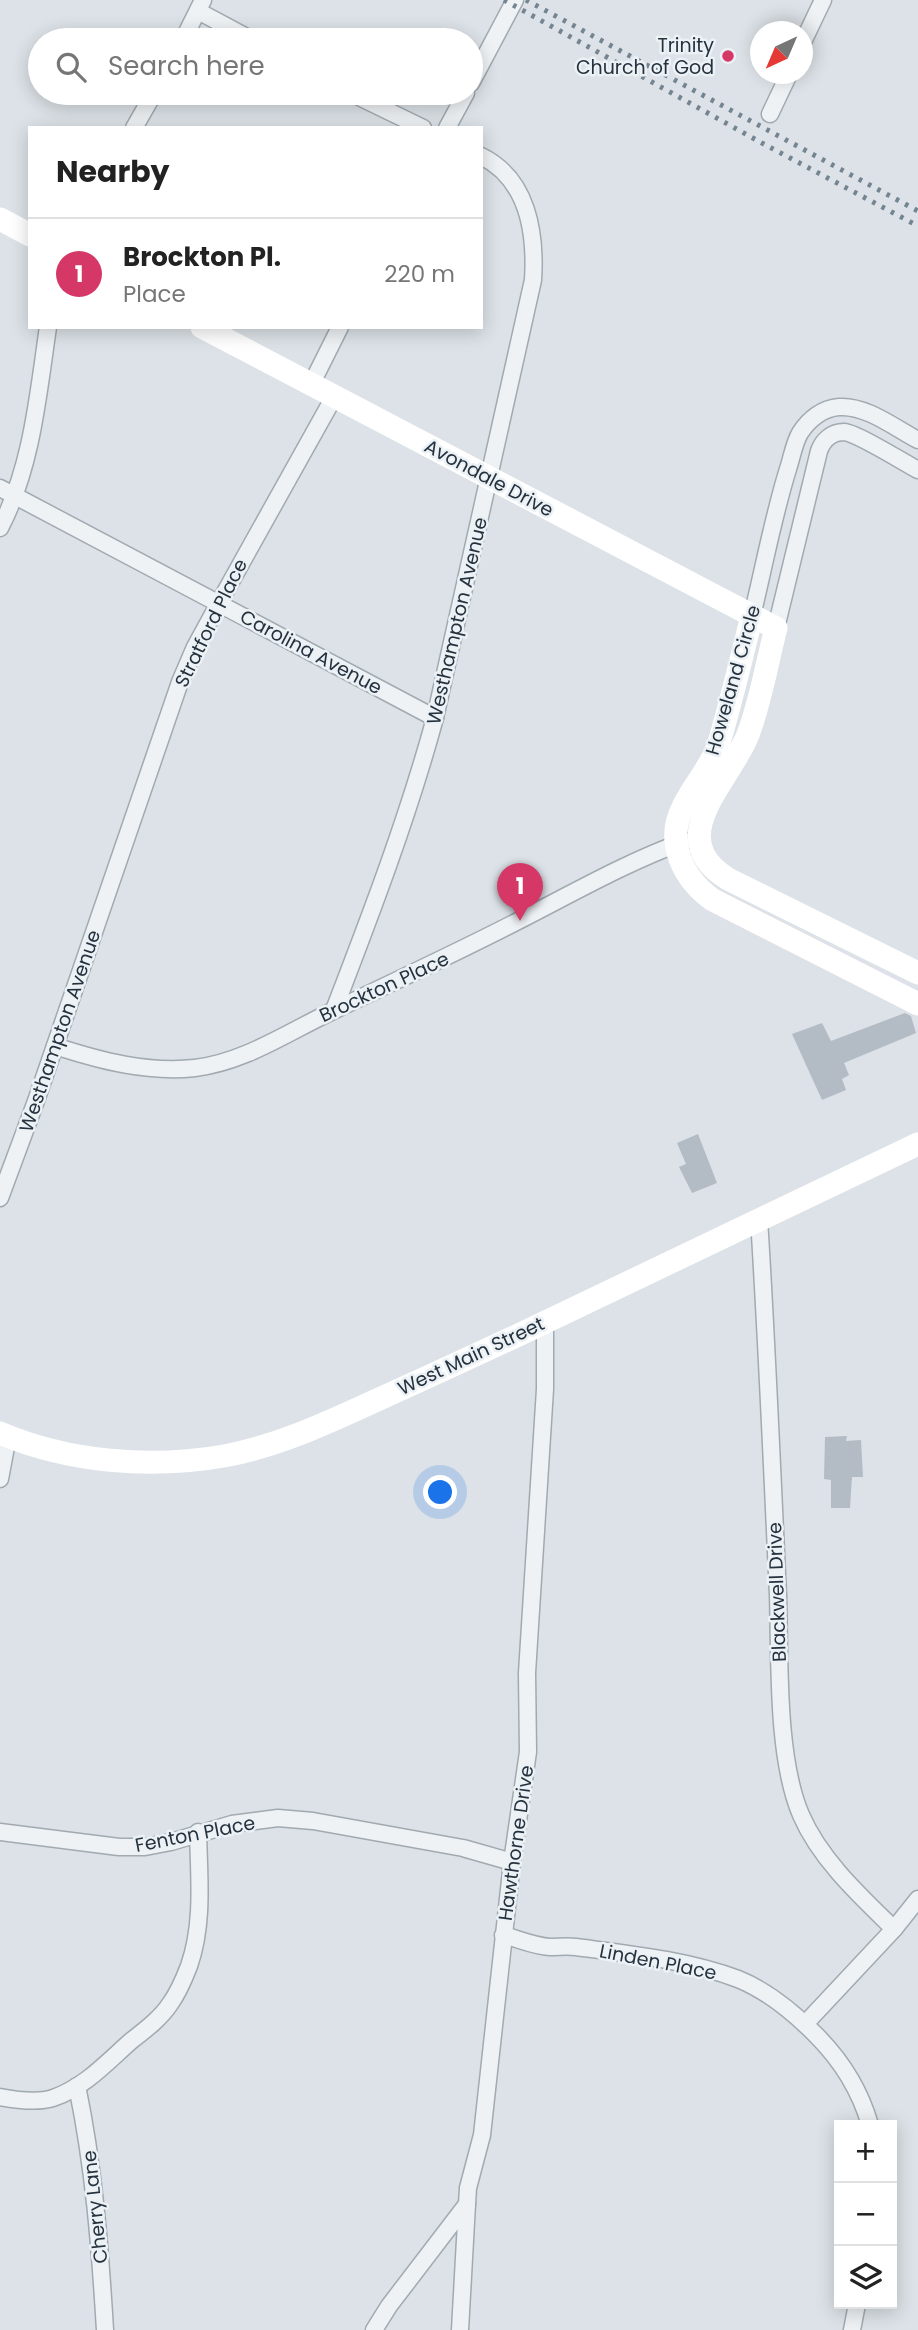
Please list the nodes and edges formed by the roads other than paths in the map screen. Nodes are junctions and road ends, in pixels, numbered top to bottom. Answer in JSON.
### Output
{"nodes":[{"id":1,"x":515,"y":0,"type":"edge"},
{"id":2,"x":823,"y":0,"type":"edge"},
{"id":3,"x":200,"y":6,"type":"edge"},
{"id":4,"x":813,"y":22,"type":"edge"},
{"id":5,"x":189,"y":28,"type":"edge"},
{"id":6,"x":234,"y":28,"type":"edge"},
{"id":7,"x":483,"y":60,"type":"edge"},
{"id":8,"x":784,"y":84,"type":"edge"},
{"id":9,"x":147,"y":105,"type":"edge"},
{"id":10,"x":376,"y":105,"type":"edge"},
{"id":11,"x":459,"y":105,"type":"edge"},
{"id":12,"x":771,"y":114,"type":"dead end"},
{"id":13,"x":135,"y":126,"type":"edge"},
{"id":14,"x":419,"y":126,"type":"edge"},
{"id":15,"x":448,"y":126,"type":"edge"},
{"id":16,"x":483,"y":157,"type":"edge"},
{"id":17,"x":0,"y":219,"type":"edge"},
{"id":18,"x":28,"y":234,"type":"edge"},
{"id":19,"x":48,"y":329,"type":"edge"},
{"id":20,"x":206,"y":329,"type":"edge"},
{"id":21,"x":339,"y":329,"type":"edge"},
{"id":22,"x":312,"y":385,"type":"junction"},
{"id":23,"x":334,"y":397,"type":"junction"},
{"id":24,"x":912,"y":437,"type":"edge"},
{"id":25,"x":893,"y":456,"type":"junction"},
{"id":26,"x":918,"y":470,"type":"edge"},
{"id":27,"x":490,"y":478,"type":"junction"},
{"id":28,"x":783,"y":484,"type":"junction"},
{"id":29,"x":0,"y":488,"type":"edge"},
{"id":30,"x":808,"y":495,"type":"junction"},
{"id":31,"x":16,"y":496,"type":"junction"},
{"id":32,"x":0,"y":528,"type":"edge"},
{"id":33,"x":219,"y":603,"type":"junction"},
{"id":34,"x":752,"y":615,"type":"junction"},
{"id":35,"x":776,"y":628,"type":"junction"},
{"id":36,"x":435,"y":718,"type":"junction"},
{"id":37,"x":698,"y":836,"type":"junction"},
{"id":38,"x":676,"y":844,"type":"junction"},
{"id":39,"x":105,"y":903,"type":"joint"},
{"id":40,"x":865,"y":947,"type":"junction"},
{"id":41,"x":853,"y":971,"type":"junction"},
{"id":42,"x":918,"y":973,"type":"edge"},
{"id":43,"x":918,"y":1004,"type":"edge"},
{"id":44,"x":334,"y":1010,"type":"junction"},
{"id":45,"x":55,"y":1046,"type":"junction"},
{"id":46,"x":918,"y":1144,"type":"edge"},
{"id":47,"x":0,"y":1198,"type":"edge"},
{"id":48,"x":758,"y":1219,"type":"junction"},
{"id":49,"x":545,"y":1322,"type":"junction"},
{"id":50,"x":4,"y":1434,"type":"edge"},
{"id":51,"x":0,"y":1479,"type":"edge"},
{"id":52,"x":0,"y":1832,"type":"edge"},
{"id":53,"x":198,"y":1832,"type":"junction"},
{"id":54,"x":512,"y":1862,"type":"junction"},
{"id":55,"x":918,"y":1899,"type":"edge"},
{"id":56,"x":894,"y":1929,"type":"junction"},
{"id":57,"x":503,"y":1935,"type":"junction"},
{"id":58,"x":805,"y":2024,"type":"junction"},
{"id":59,"x":77,"y":2086,"type":"junction"},
{"id":60,"x":0,"y":2097,"type":"edge"},
{"id":61,"x":868,"y":2120,"type":"edge"},
{"id":62,"x":467,"y":2204,"type":"junction"},
{"id":63,"x":856,"y":2309,"type":"edge"},
{"id":64,"x":105,"y":2330,"type":"edge"},
{"id":65,"x":374,"y":2330,"type":"edge"},
{"id":66,"x":460,"y":2330,"type":"edge"},
{"id":67,"x":852,"y":2330,"type":"edge"}],
"edges":[{"from":1,"to":7,"type":"street"},
{"from":2,"to":4,"type":"street"},
{"from":3,"to":5,"type":"street"},
{"from":3,"to":6,"type":"street"},
{"from":8,"to":12,"type":"street"},
{"from":9,"to":13,"type":"street"},
{"from":10,"to":14,"type":"street"},
{"from":11,"to":15,"type":"street"},
{"from":16,"to":27,"type":"street","name":"Westhampton Avenue"},
{"from":17,"to":18,"type":"street"},
{"from":19,"to":31,"type":"street"},
{"from":20,"to":22,"type":"street","name":"Avondale Drive"},
{"from":21,"to":22,"type":"street"},
{"from":22,"to":23,"type":"street","name":"Avondale Drive"},
{"from":23,"to":27,"type":"street","name":"Avondale Drive"},
{"from":23,"to":33,"type":"street","name":"Stratford Place"},
{"from":24,"to":25,"type":"street"},
{"from":24,"to":28,"type":"street","name":"Howeland Circle"},
{"from":25,"to":26,"type":"street","name":"Howeland Circle"},
{"from":25,"to":30,"type":"street","name":"Howeland Circle"},
{"from":27,"to":34,"type":"street","name":"Avondale Drive"},
{"from":27,"to":36,"type":"street","name":"Westhampton Avenue"},
{"from":28,"to":30,"type":"street"},
{"from":28,"to":34,"type":"street","name":"Howeland Circle"},
{"from":29,"to":31,"type":"street","name":"Carolina Avenue"},
{"from":30,"to":35,"type":"street","name":"Howeland Circle"},
{"from":31,"to":32,"type":"street"},
{"from":31,"to":33,"type":"street","name":"Carolina Avenue"},
{"from":33,"to":36,"type":"street","name":"Carolina Avenue"},
{"from":33,"to":39,"type":"street","name":"Stratford Place"},
{"from":34,"to":35,"type":"street","name":"Avondale Drive"},
{"from":34,"to":38,"type":"street","name":"Howeland Circle"},
{"from":35,"to":37,"type":"street","name":"Howeland Circle"},
{"from":36,"to":44,"type":"street","name":"Westhampton Avenue"},
{"from":37,"to":38,"type":"street","name":"Brockton Place"},
{"from":37,"to":40,"type":"street"},
{"from":38,"to":41,"type":"street","name":"Howeland Circle"},
{"from":38,"to":44,"type":"street","name":"Brockton Place"},
{"from":39,"to":45,"type":"street","name":"Westhampton Avenue"},
{"from":40,"to":41,"type":"street"},
{"from":40,"to":42,"type":"street"},
{"from":41,"to":43,"type":"street","name":"Howeland Circle"},
{"from":44,"to":45,"type":"street","name":"Brockton Place"},
{"from":45,"to":47,"type":"street","name":"Westhampton Avenue"},
{"from":46,"to":48,"type":"street","name":"West Main Street"},
{"from":48,"to":49,"type":"street","name":"West Main Street"},
{"from":48,"to":56,"type":"street","name":"Blackwell Drive"},
{"from":49,"to":50,"type":"street","name":"West Main Street"},
{"from":49,"to":54,"type":"street","name":"Hawthorne Drive"},
{"from":50,"to":51,"type":"street"},
{"from":52,"to":53,"type":"street","name":"Fenton Place"},
{"from":53,"to":54,"type":"street","name":"Fenton Place"},
{"from":53,"to":59,"type":"street"},
{"from":54,"to":57,"type":"street","name":"Hawthorne Drive"},
{"from":55,"to":56,"type":"street"},
{"from":56,"to":58,"type":"street"},
{"from":57,"to":58,"type":"street","name":"Linden Place"},
{"from":57,"to":62,"type":"street","name":"Hawthorne Drive"},
{"from":58,"to":61,"type":"street","name":"Linden Place"},
{"from":59,"to":60,"type":"street"},
{"from":59,"to":64,"type":"street","name":"Cherry Lane"},
{"from":62,"to":65,"type":"street","name":"Hawthorne Drive"},
{"from":62,"to":66,"type":"street"},
{"from":63,"to":67,"type":"street"}]}
